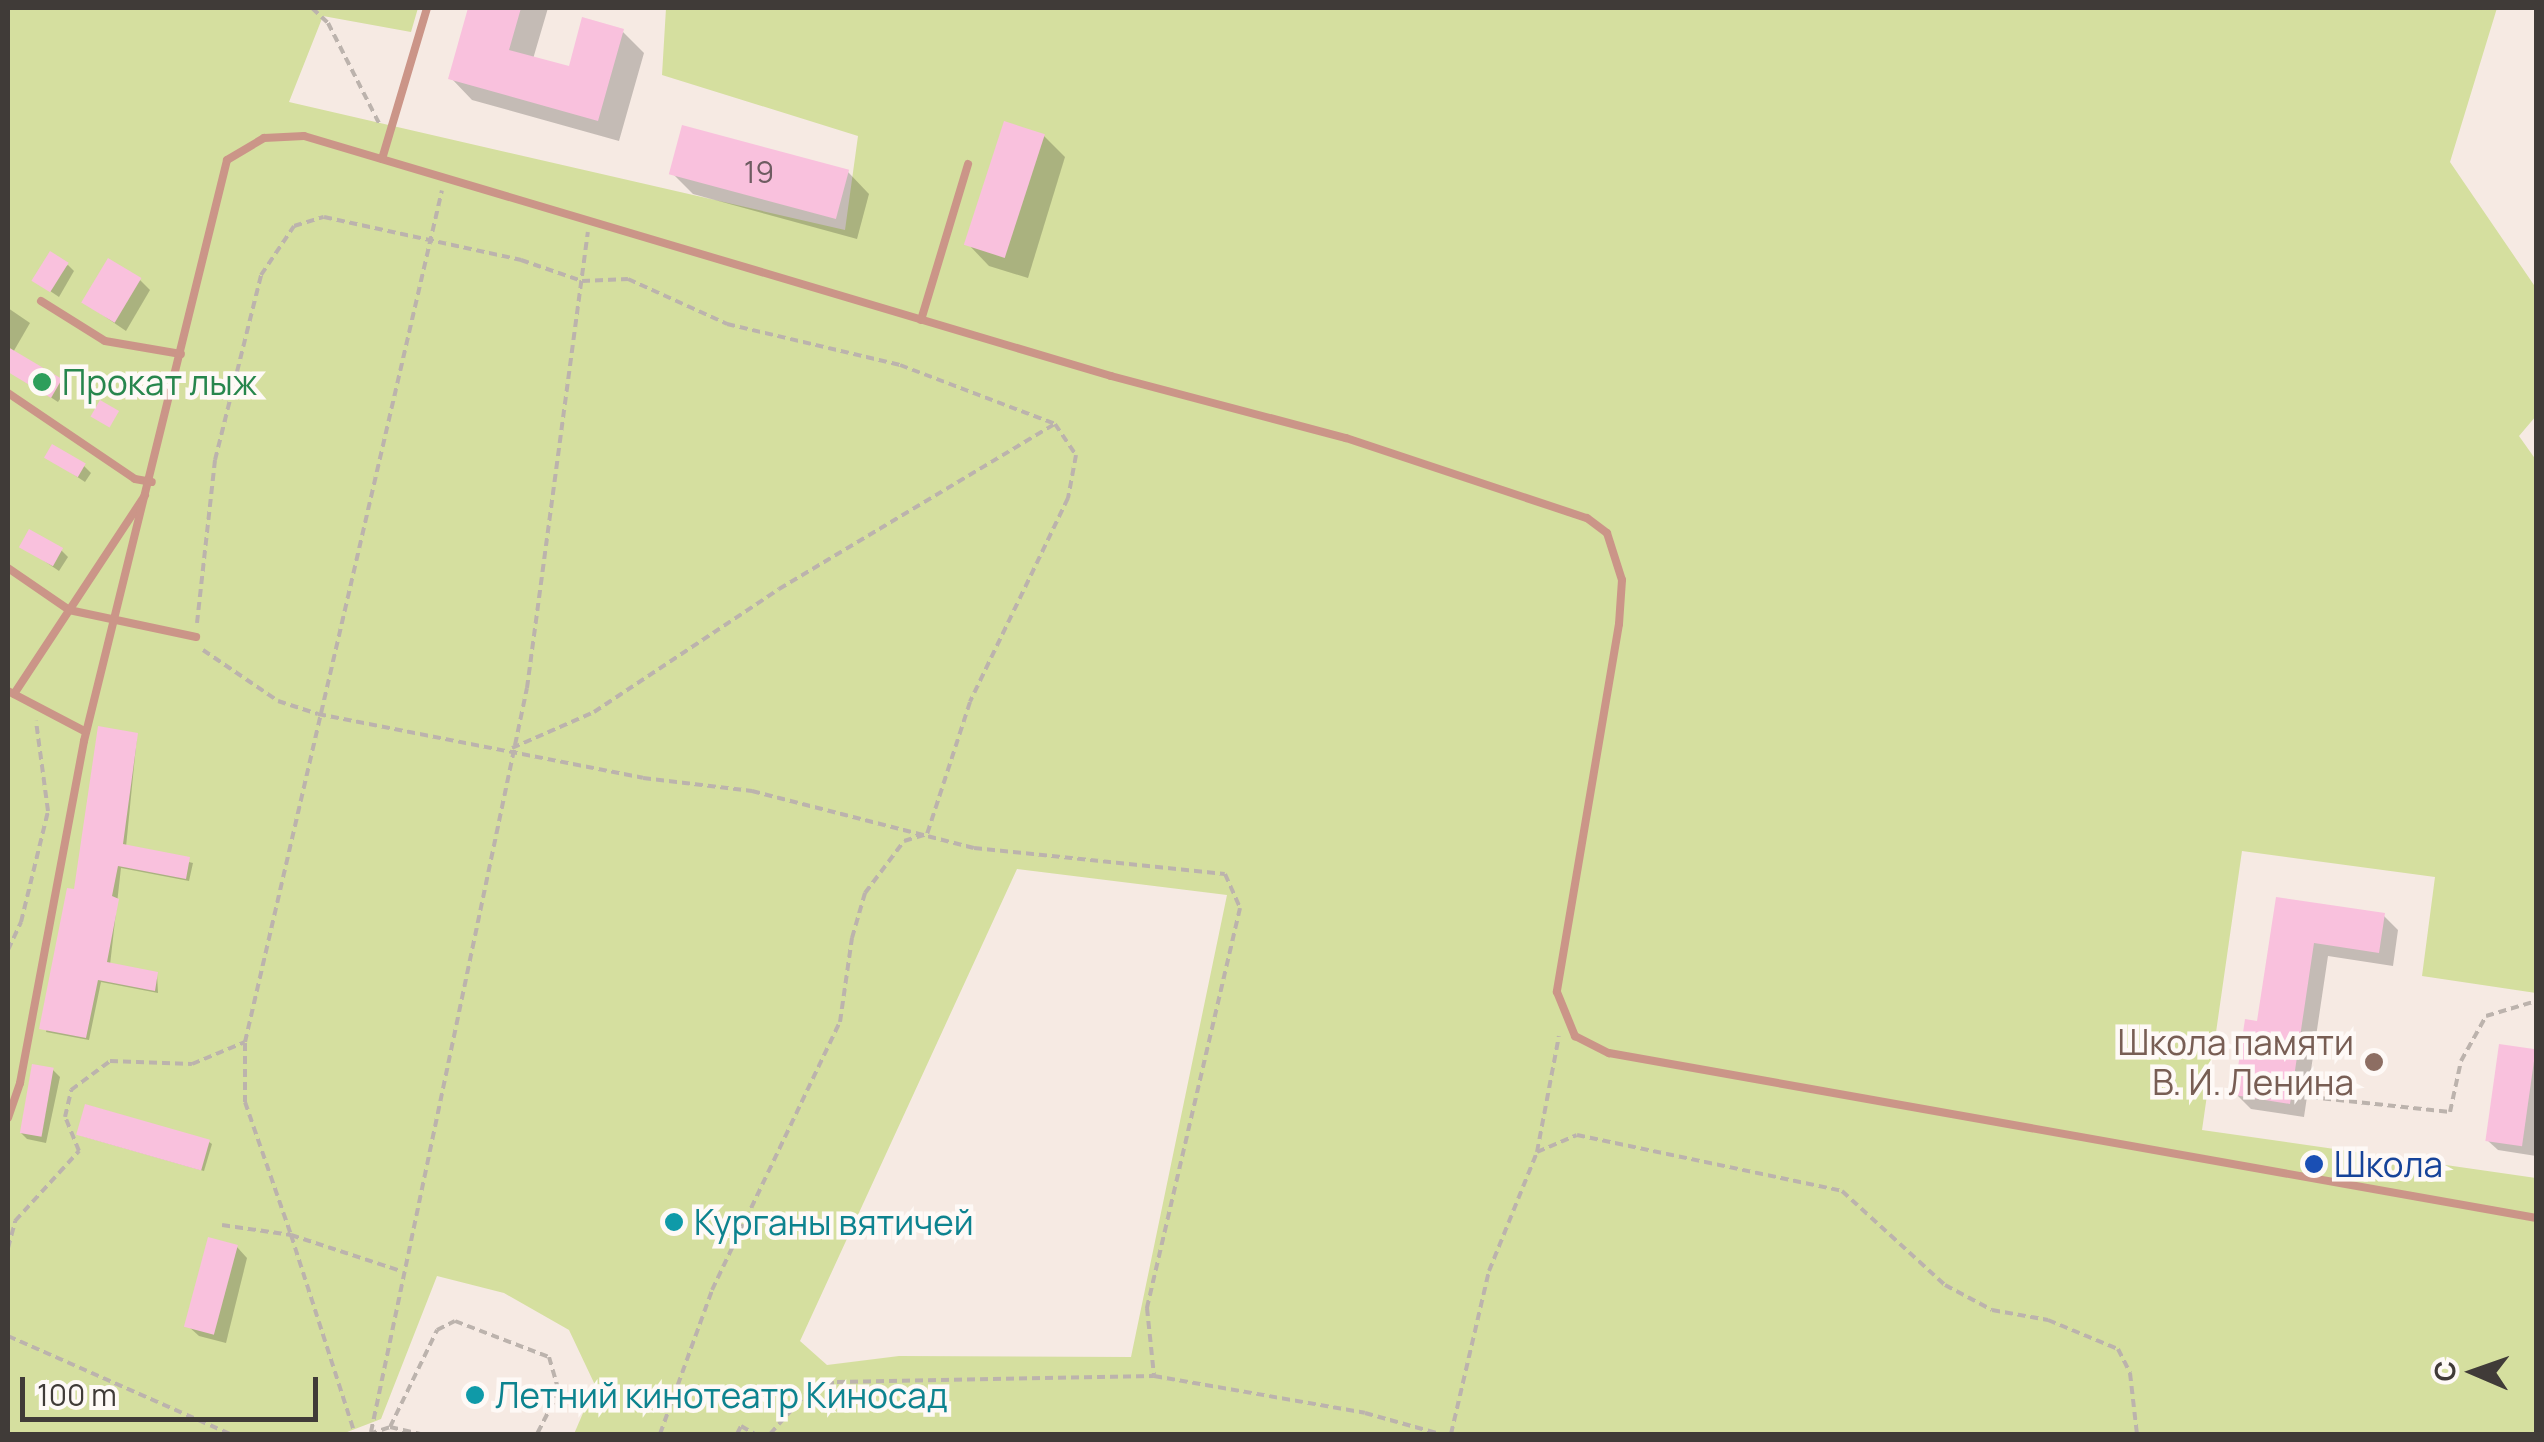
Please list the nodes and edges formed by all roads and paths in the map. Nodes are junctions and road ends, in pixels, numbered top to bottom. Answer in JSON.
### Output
{"nodes":[{"id":1,"x":312,"y":8,"type":"edge"},
{"id":2,"x":427,"y":8,"type":"edge"},
{"id":3,"x":388,"y":141,"type":"junction"},
{"id":4,"x":382,"y":159,"type":"junction"},
{"id":5,"x":968,"y":164,"type":"dead end"},
{"id":6,"x":445,"y":178,"type":"junction"},
{"id":7,"x":590,"y":222,"type":"junction"},
{"id":8,"x":431,"y":239,"type":"junction"},
{"id":9,"x":582,"y":281,"type":"junction"},
{"id":10,"x":41,"y":301,"type":"dead end"},
{"id":11,"x":921,"y":320,"type":"junction"},
{"id":12,"x":181,"y":354,"type":"junction"},
{"id":13,"x":8,"y":394,"type":"edge"},
{"id":14,"x":1055,"y":424,"type":"junction"},
{"id":15,"x":151,"y":484,"type":"junction"},
{"id":16,"x":8,"y":568,"type":"edge"},
{"id":17,"x":69,"y":610,"type":"junction"},
{"id":18,"x":115,"y":622,"type":"junction"},
{"id":19,"x":196,"y":637,"type":"junction"},
{"id":20,"x":11,"y":692,"type":"edge"},
{"id":21,"x":34,"y":704,"type":"junction"},
{"id":22,"x":318,"y":714,"type":"junction"},
{"id":23,"x":86,"y":732,"type":"junction"},
{"id":24,"x":510,"y":748,"type":"junction"},
{"id":25,"x":927,"y":834,"type":"junction"},
{"id":26,"x":8,"y":950,"type":"edge"},
{"id":27,"x":2536,"y":1001,"type":"edge"},
{"id":28,"x":1562,"y":1016,"type":"junction"},
{"id":29,"x":244,"y":1042,"type":"junction"},
{"id":30,"x":2310,"y":1097,"type":"dead end"},
{"id":31,"x":8,"y":1118,"type":"edge"},
{"id":32,"x":1536,"y":1152,"type":"junction"},
{"id":33,"x":2536,"y":1218,"type":"edge"},
{"id":34,"x":15,"y":1221,"type":"junction"},
{"id":35,"x":8,"y":1224,"type":"edge"},
{"id":36,"x":222,"y":1225,"type":"dead end"},
{"id":37,"x":291,"y":1236,"type":"junction"},
{"id":38,"x":8,"y":1248,"type":"edge"},
{"id":39,"x":401,"y":1271,"type":"junction"},
{"id":40,"x":8,"y":1336,"type":"edge"},
{"id":41,"x":1154,"y":1376,"type":"junction"},
{"id":42,"x":390,"y":1428,"type":"junction"},
{"id":43,"x":370,"y":1433,"type":"edge"},
{"id":44,"x":230,"y":1434,"type":"edge"},
{"id":45,"x":354,"y":1434,"type":"edge"},
{"id":46,"x":420,"y":1434,"type":"edge"},
{"id":47,"x":537,"y":1434,"type":"edge"},
{"id":48,"x":660,"y":1434,"type":"edge"},
{"id":49,"x":736,"y":1434,"type":"edge"},
{"id":50,"x":756,"y":1434,"type":"edge"},
{"id":51,"x":770,"y":1434,"type":"edge"},
{"id":52,"x":1440,"y":1434,"type":"edge"},
{"id":53,"x":1451,"y":1434,"type":"edge"},
{"id":54,"x":2137,"y":1434,"type":"edge"}],
"edges":[{"from":1,"to":3,"type":"path"},
{"from":2,"to":3,"type":"lane"},
{"from":3,"to":4,"type":"lane"},
{"from":4,"to":6,"type":"lane"},
{"from":4,"to":12,"type":"lane"},
{"from":5,"to":11,"type":"lane"},
{"from":6,"to":7,"type":"lane"},
{"from":6,"to":8,"type":"path"},
{"from":7,"to":9,"type":"path"},
{"from":7,"to":11,"type":"lane"},
{"from":8,"to":9,"type":"path"},
{"from":8,"to":19,"type":"path"},
{"from":8,"to":22,"type":"path"},
{"from":9,"to":14,"type":"path"},
{"from":9,"to":24,"type":"path"},
{"from":10,"to":12,"type":"lane"},
{"from":11,"to":28,"type":"lane"},
{"from":12,"to":15,"type":"lane"},
{"from":13,"to":15,"type":"lane"},
{"from":14,"to":24,"type":"path"},
{"from":14,"to":25,"type":"path"},
{"from":15,"to":17,"type":"lane"},
{"from":15,"to":18,"type":"lane"},
{"from":16,"to":17,"type":"lane"},
{"from":17,"to":18,"type":"lane"},
{"from":17,"to":20,"type":"lane"},
{"from":18,"to":19,"type":"lane"},
{"from":18,"to":23,"type":"lane"},
{"from":19,"to":22,"type":"path"},
{"from":20,"to":21,"type":"lane"},
{"from":21,"to":23,"type":"lane"},
{"from":21,"to":26,"type":"path"},
{"from":22,"to":24,"type":"path"},
{"from":22,"to":29,"type":"path"},
{"from":23,"to":31,"type":"lane"},
{"from":24,"to":25,"type":"path"},
{"from":24,"to":39,"type":"path"},
{"from":25,"to":41,"type":"path"},
{"from":25,"to":48,"type":"path"},
{"from":27,"to":30,"type":"path"},
{"from":28,"to":32,"type":"path"},
{"from":28,"to":33,"type":"lane"},
{"from":29,"to":34,"type":"path"},
{"from":29,"to":37,"type":"path"},
{"from":32,"to":53,"type":"path"},
{"from":32,"to":54,"type":"path"},
{"from":34,"to":35,"type":"path"},
{"from":34,"to":38,"type":"path"},
{"from":36,"to":37,"type":"path"},
{"from":37,"to":39,"type":"path"},
{"from":37,"to":45,"type":"path"},
{"from":39,"to":43,"type":"path"},
{"from":40,"to":44,"type":"path"},
{"from":41,"to":51,"type":"path"},
{"from":41,"to":52,"type":"path"},
{"from":42,"to":43,"type":"path"},
{"from":42,"to":46,"type":"path"},
{"from":42,"to":47,"type":"path"},
{"from":49,"to":50,"type":"path"}]}
